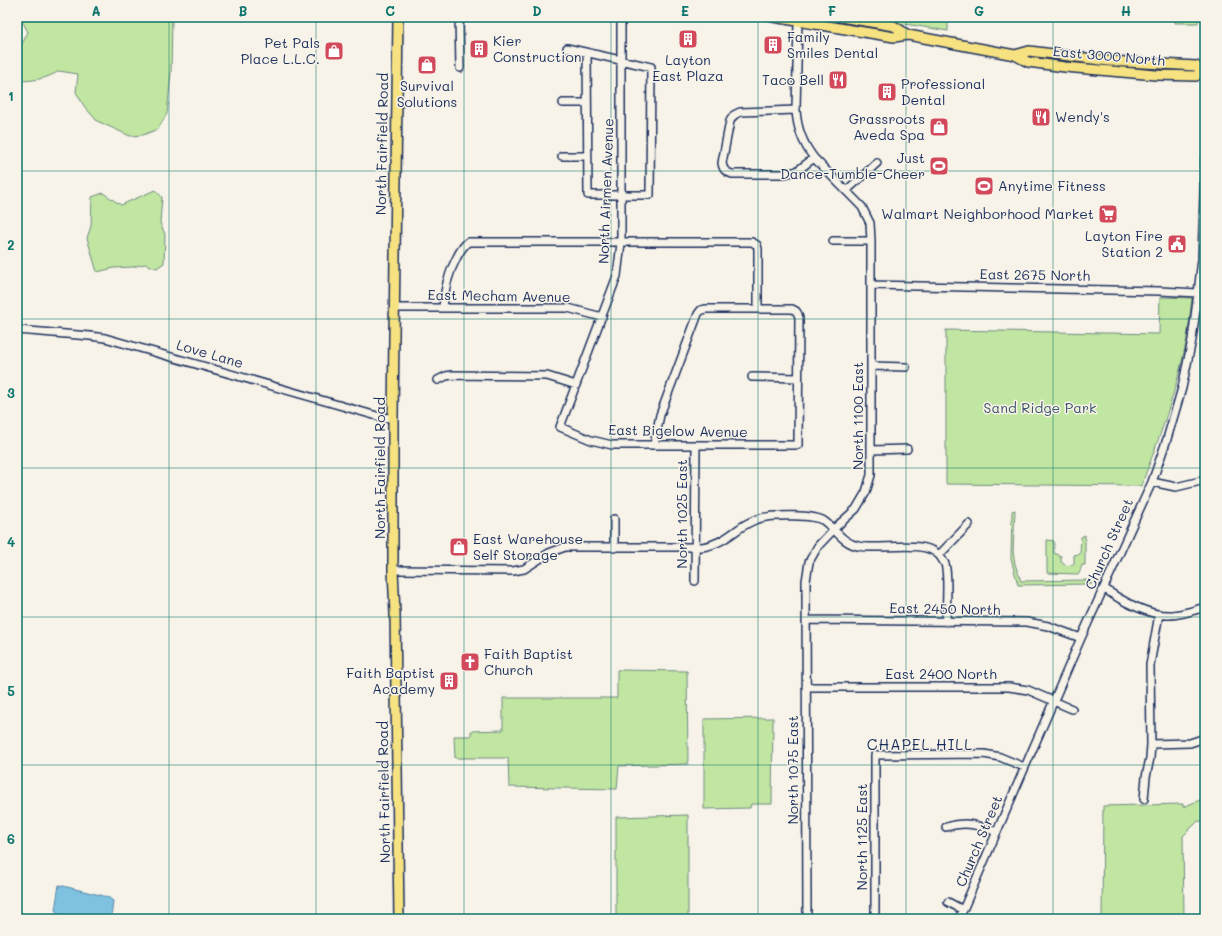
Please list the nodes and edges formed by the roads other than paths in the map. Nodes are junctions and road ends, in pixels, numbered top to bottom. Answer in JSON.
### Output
{"nodes":[{"id":1,"x":398,"y":17,"type":"edge"},
{"id":2,"x":459,"y":17,"type":"edge"},
{"id":3,"x":622,"y":17,"type":"edge"},
{"id":4,"x":773,"y":17,"type":"edge"},
{"id":5,"x":841,"y":17,"type":"edge"},
{"id":6,"x":798,"y":22,"type":"junction"},
{"id":7,"x":904,"y":33,"type":"junction"},
{"id":8,"x":567,"y":48,"type":"dead end"},
{"id":9,"x":587,"y":53,"type":"junction"},
{"id":10,"x":621,"y":60,"type":"junction"},
{"id":11,"x":460,"y":68,"type":"dead end"},
{"id":12,"x":1203,"y":72,"type":"edge"},
{"id":13,"x":563,"y":103,"type":"dead end"},
{"id":14,"x":587,"y":103,"type":"junction"},
{"id":15,"x":796,"y":110,"type":"junction"},
{"id":16,"x":562,"y":156,"type":"dead end"},
{"id":17,"x":587,"y":156,"type":"junction"},
{"id":18,"x":814,"y":158,"type":"junction"},
{"id":19,"x":1205,"y":159,"type":"edge"},
{"id":20,"x":877,"y":163,"type":"dead end"},
{"id":21,"x":846,"y":191,"type":"junction"},
{"id":22,"x":622,"y":194,"type":"junction"},
{"id":23,"x":833,"y":241,"type":"dead end"},
{"id":24,"x":871,"y":241,"type":"junction"},
{"id":25,"x":620,"y":243,"type":"junction"},
{"id":26,"x":1204,"y":259,"type":"edge"},
{"id":27,"x":871,"y":285,"type":"junction"},
{"id":28,"x":1198,"y":293,"type":"junction"},
{"id":29,"x":443,"y":307,"type":"junction"},
{"id":30,"x":394,"y":308,"type":"junction"},
{"id":31,"x":758,"y":309,"type":"junction"},
{"id":32,"x":602,"y":317,"type":"junction"},
{"id":33,"x":17,"y":330,"type":"edge"},
{"id":34,"x":871,"y":366,"type":"junction"},
{"id":35,"x":906,"y":367,"type":"dead end"},
{"id":36,"x":752,"y":377,"type":"dead end"},
{"id":37,"x":798,"y":378,"type":"junction"},
{"id":38,"x":438,"y":380,"type":"dead end"},
{"id":39,"x":576,"y":385,"type":"junction"},
{"id":40,"x":393,"y":417,"type":"junction"},
{"id":41,"x":560,"y":427,"type":"joint"},
{"id":42,"x":654,"y":445,"type":"junction"},
{"id":43,"x":696,"y":446,"type":"junction"},
{"id":44,"x":906,"y":449,"type":"dead end"},
{"id":45,"x":871,"y":450,"type":"junction"},
{"id":46,"x":1205,"y":480,"type":"edge"},
{"id":47,"x":1152,"y":482,"type":"junction"},
{"id":48,"x":614,"y":519,"type":"dead end"},
{"id":49,"x":969,"y":524,"type":"dead end"},
{"id":50,"x":833,"y":530,"type":"junction"},
{"id":51,"x":614,"y":548,"type":"junction"},
{"id":52,"x":695,"y":548,"type":"junction"},
{"id":53,"x":939,"y":555,"type":"junction"},
{"id":54,"x":393,"y":570,"type":"junction"},
{"id":55,"x":695,"y":581,"type":"dead end"},
{"id":56,"x":1104,"y":588,"type":"junction"},
{"id":57,"x":1205,"y":607,"type":"edge"},
{"id":58,"x":1159,"y":614,"type":"junction"},
{"id":59,"x":806,"y":620,"type":"junction"},
{"id":60,"x":946,"y":622,"type":"junction"},
{"id":61,"x":1081,"y":638,"type":"junction"},
{"id":62,"x":806,"y":687,"type":"junction"},
{"id":63,"x":1054,"y":700,"type":"junction"},
{"id":64,"x":1072,"y":709,"type":"dead end"},
{"id":65,"x":1205,"y":738,"type":"edge"},
{"id":66,"x":1151,"y":744,"type":"junction"},
{"id":67,"x":1024,"y":767,"type":"junction"},
{"id":68,"x":1144,"y":799,"type":"dead end"},
{"id":69,"x":946,"y":827,"type":"dead end"},
{"id":70,"x":997,"y":832,"type":"junction"},
{"id":71,"x":948,"y":902,"type":"dead end"},
{"id":72,"x":963,"y":910,"type":"junction"},
{"id":73,"x":399,"y":919,"type":"edge"},
{"id":74,"x":807,"y":919,"type":"edge"},
{"id":75,"x":875,"y":919,"type":"edge"},
{"id":76,"x":959,"y":919,"type":"edge"}],
"edges":[{"from":1,"to":30,"type":"main road","name":"North Fairfield Road"},
{"from":2,"to":11,"type":"street"},
{"from":3,"to":10,"type":"street","name":"North Airmen Avenue"},
{"from":4,"to":6,"type":"main road","name":"East 3000 North"},
{"from":5,"to":7,"type":"main road","name":"East 3000 North"},
{"from":6,"to":7,"type":"main road","name":"East 3000 North"},
{"from":6,"to":15,"type":"street","name":"North 1100 East"},
{"from":7,"to":12,"type":"main road","name":"East 3000 North"},
{"from":8,"to":9,"type":"street"},
{"from":9,"to":10,"type":"street"},
{"from":9,"to":14,"type":"street"},
{"from":10,"to":22,"type":"street","name":"North Airmen Avenue"},
{"from":10,"to":22,"type":"street"},
{"from":13,"to":14,"type":"street"},
{"from":14,"to":17,"type":"street"},
{"from":15,"to":18,"type":"street","name":"North 1100 East"},
{"from":15,"to":18,"type":"street"},
{"from":16,"to":17,"type":"street"},
{"from":17,"to":22,"type":"street"},
{"from":18,"to":21,"type":"street","name":"North 1100 East"},
{"from":19,"to":26,"type":"street","name":"Church Street"},
{"from":20,"to":21,"type":"street"},
{"from":21,"to":24,"type":"street","name":"North 1100 East"},
{"from":22,"to":25,"type":"street","name":"North Airmen Avenue"},
{"from":23,"to":24,"type":"street"},
{"from":24,"to":27,"type":"street","name":"North 1100 East"},
{"from":25,"to":29,"type":"street"},
{"from":25,"to":31,"type":"street"},
{"from":25,"to":32,"type":"street","name":"North Airmen Avenue"},
{"from":26,"to":28,"type":"street","name":"Church Street"},
{"from":27,"to":28,"type":"street","name":"East 2675 North"},
{"from":27,"to":34,"type":"street","name":"North 1100 East"},
{"from":28,"to":47,"type":"street","name":"Church Street"},
{"from":29,"to":30,"type":"street","name":"East Mecham Avenue"},
{"from":29,"to":32,"type":"street","name":"East Mecham Avenue"},
{"from":30,"to":40,"type":"main road","name":"North Fairfield Road"},
{"from":31,"to":37,"type":"street"},
{"from":31,"to":42,"type":"street"},
{"from":32,"to":39,"type":"street","name":"North Airmen Avenue"},
{"from":33,"to":40,"type":"street","name":"Love Lane"},
{"from":34,"to":35,"type":"street"},
{"from":34,"to":45,"type":"street","name":"North 1100 East"},
{"from":36,"to":37,"type":"street"},
{"from":37,"to":43,"type":"street","name":"East Bigelow Avenue"},
{"from":38,"to":39,"type":"street"},
{"from":39,"to":41,"type":"street","name":"North Airmen Avenue"},
{"from":40,"to":54,"type":"main road","name":"North Fairfield Road"},
{"from":41,"to":42,"type":"street","name":"East Bigelow Avenue"},
{"from":42,"to":43,"type":"street","name":"East Bigelow Avenue"},
{"from":43,"to":52,"type":"street","name":"North 1025 East"},
{"from":44,"to":45,"type":"street"},
{"from":45,"to":50,"type":"street","name":"North 1100 East"},
{"from":46,"to":47,"type":"street"},
{"from":47,"to":56,"type":"street","name":"Church Street"},
{"from":48,"to":51,"type":"street"},
{"from":49,"to":53,"type":"street"},
{"from":50,"to":52,"type":"street"},
{"from":50,"to":53,"type":"street"},
{"from":50,"to":59,"type":"street","name":"North 1100 East"},
{"from":51,"to":52,"type":"street"},
{"from":51,"to":54,"type":"street"},
{"from":52,"to":55,"type":"street","name":"North 1025 East"},
{"from":53,"to":60,"type":"street"},
{"from":54,"to":73,"type":"main road","name":"North Fairfield Road"},
{"from":56,"to":58,"type":"street"},
{"from":56,"to":61,"type":"street","name":"Church Street"},
{"from":57,"to":58,"type":"street"},
{"from":58,"to":66,"type":"street"},
{"from":59,"to":60,"type":"street","name":"East 2450 North"},
{"from":59,"to":62,"type":"street","name":"North 1075 East"},
{"from":60,"to":61,"type":"street","name":"East 2450 North"},
{"from":61,"to":63,"type":"street","name":"Church Street"},
{"from":62,"to":63,"type":"street","name":"East 2400 North"},
{"from":62,"to":74,"type":"street","name":"North 1075 East"},
{"from":63,"to":64,"type":"street","name":"East 2400 North"},
{"from":63,"to":67,"type":"street","name":"Church Street"},
{"from":65,"to":66,"type":"street"},
{"from":66,"to":68,"type":"street"},
{"from":67,"to":70,"type":"street","name":"Church Street"},
{"from":67,"to":75,"type":"street","name":"North 1125 East"},
{"from":69,"to":70,"type":"street"},
{"from":70,"to":72,"type":"street","name":"Church Street"},
{"from":71,"to":72,"type":"street"},
{"from":72,"to":76,"type":"street","name":"Church Street"}]}
